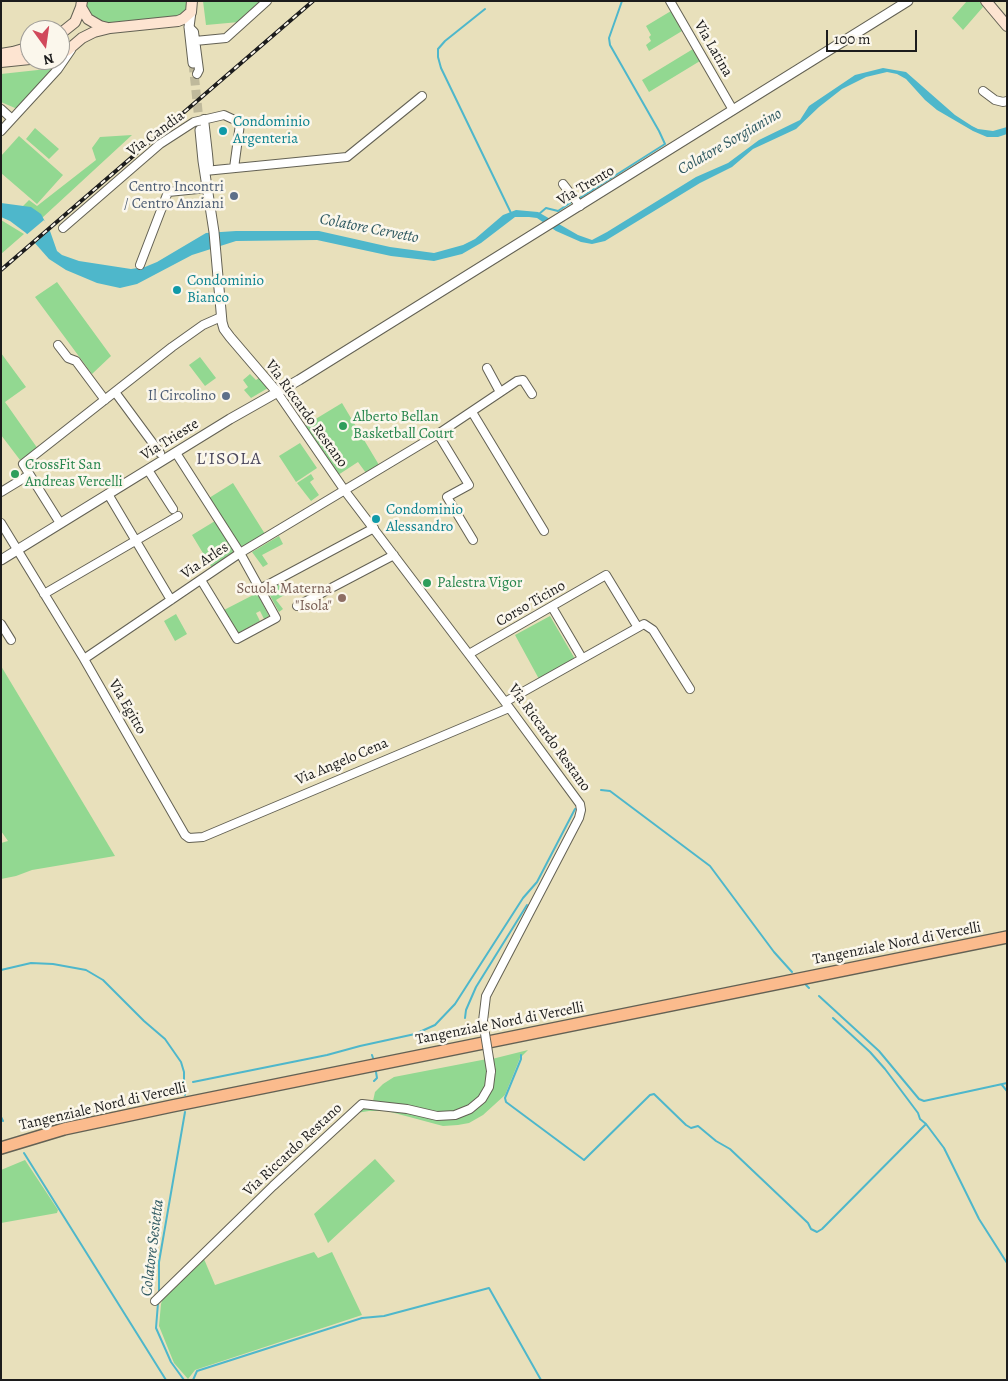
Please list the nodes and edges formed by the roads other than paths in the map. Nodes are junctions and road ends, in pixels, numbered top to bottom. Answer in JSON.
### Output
{"nodes":[{"id":1,"x":267,"y":1,"type":"edge"},
{"id":2,"x":670,"y":1,"type":"edge"},
{"id":3,"x":908,"y":1,"type":"edge"},
{"id":4,"x":986,"y":1,"type":"edge"},
{"id":5,"x":80,"y":3,"type":"edge"},
{"id":6,"x":191,"y":6,"type":"edge"},
{"id":7,"x":178,"y":21,"type":"junction"},
{"id":8,"x":70,"y":26,"type":"edge"},
{"id":9,"x":1007,"y":26,"type":"edge"},
{"id":10,"x":189,"y":27,"type":"junction"},
{"id":11,"x":110,"y":28,"type":"junction"},
{"id":12,"x":196,"y":41,"type":"junction"},
{"id":13,"x":75,"y":44,"type":"junction"},
{"id":14,"x":70,"y":47,"type":"edge"},
{"id":15,"x":20,"y":50,"type":"edge"},
{"id":16,"x":1,"y":54,"type":"edge"},
{"id":17,"x":20,"y":60,"type":"edge"},
{"id":18,"x":1,"y":62,"type":"edge"},
{"id":19,"x":193,"y":63,"type":"tunnel mouth"},
{"id":20,"x":197,"y":74,"type":"dead end"},
{"id":21,"x":983,"y":91,"type":"dead end"},
{"id":22,"x":422,"y":96,"type":"dead end"},
{"id":23,"x":1007,"y":100,"type":"edge"},
{"id":24,"x":1,"y":109,"type":"edge"},
{"id":25,"x":733,"y":110,"type":"junction"},
{"id":26,"x":204,"y":119,"type":"junction"},
{"id":27,"x":12,"y":120,"type":"junction"},
{"id":28,"x":200,"y":130,"type":"tunnel mouth"},
{"id":29,"x":1,"y":131,"type":"edge"},
{"id":30,"x":234,"y":168,"type":"junction"},
{"id":31,"x":205,"y":170,"type":"junction"},
{"id":32,"x":563,"y":184,"type":"dead end"},
{"id":33,"x":208,"y":188,"type":"junction"},
{"id":34,"x":576,"y":201,"type":"junction"},
{"id":35,"x":63,"y":228,"type":"dead end"},
{"id":36,"x":140,"y":265,"type":"dead end"},
{"id":37,"x":221,"y":317,"type":"junction"},
{"id":38,"x":58,"y":345,"type":"dead end"},
{"id":39,"x":487,"y":368,"type":"dead end"},
{"id":40,"x":115,"y":392,"type":"junction"},
{"id":41,"x":277,"y":392,"type":"junction"},
{"id":42,"x":500,"y":392,"type":"junction"},
{"id":43,"x":532,"y":394,"type":"dead end"},
{"id":44,"x":105,"y":400,"type":"junction"},
{"id":45,"x":472,"y":412,"type":"junction"},
{"id":46,"x":438,"y":434,"type":"junction"},
{"id":47,"x":160,"y":453,"type":"dead end"},
{"id":48,"x":176,"y":453,"type":"junction"},
{"id":49,"x":148,"y":470,"type":"junction"},
{"id":50,"x":29,"y":475,"type":"junction"},
{"id":51,"x":3,"y":489,"type":"edge"},
{"id":52,"x":344,"y":492,"type":"junction"},
{"id":53,"x":108,"y":494,"type":"junction"},
{"id":54,"x":173,"y":509,"type":"dead end"},
{"id":55,"x":178,"y":516,"type":"dead end"},
{"id":56,"x":1,"y":523,"type":"edge"},
{"id":57,"x":60,"y":523,"type":"junction"},
{"id":58,"x":374,"y":528,"type":"junction"},
{"id":59,"x":544,"y":531,"type":"dead end"},
{"id":60,"x":473,"y":540,"type":"dead end"},
{"id":61,"x":136,"y":541,"type":"junction"},
{"id":62,"x":17,"y":550,"type":"junction"},
{"id":63,"x":240,"y":554,"type":"junction"},
{"id":64,"x":394,"y":555,"type":"junction"},
{"id":65,"x":1,"y":560,"type":"edge"},
{"id":66,"x":201,"y":580,"type":"junction"},
{"id":67,"x":260,"y":589,"type":"junction"},
{"id":68,"x":44,"y":594,"type":"junction"},
{"id":69,"x":171,"y":600,"type":"junction"},
{"id":70,"x":297,"y":606,"type":"dead end"},
{"id":71,"x":552,"y":607,"type":"junction"},
{"id":72,"x":1,"y":624,"type":"edge"},
{"id":73,"x":637,"y":626,"type":"junction"},
{"id":74,"x":11,"y":640,"type":"dead end"},
{"id":75,"x":469,"y":654,"type":"junction"},
{"id":76,"x":582,"y":658,"type":"junction"},
{"id":77,"x":84,"y":659,"type":"junction"},
{"id":78,"x":690,"y":689,"type":"dead end"},
{"id":79,"x":508,"y":705,"type":"junction"},
{"id":80,"x":185,"y":835,"type":"joint"},
{"id":81,"x":1007,"y":937,"type":"edge"},
{"id":82,"x":64,"y":1129,"type":"junction"},
{"id":83,"x":41,"y":1136,"type":"junction"},
{"id":84,"x":1,"y":1142,"type":"edge"},
{"id":85,"x":1,"y":1148,"type":"edge"},
{"id":86,"x":1,"y":1153,"type":"edge"},
{"id":87,"x":158,"y":1298,"type":"dead end"}],
"edges":[{"from":1,"to":12,"type":"street"},
{"from":2,"to":25,"type":"street","name":"Via Latina"},
{"from":3,"to":25,"type":"street","name":"Via Trento"},
{"from":4,"to":9,"type":"main road"},
{"from":5,"to":8,"type":"main road"},
{"from":5,"to":11,"type":"main road"},
{"from":6,"to":7,"type":"main road"},
{"from":6,"to":10,"type":"street"},
{"from":7,"to":10,"type":"street"},
{"from":7,"to":11,"type":"main road"},
{"from":10,"to":12,"type":"street"},
{"from":10,"to":19,"type":"street"},
{"from":11,"to":13,"type":"main road"},
{"from":12,"to":20,"type":"street"},
{"from":13,"to":14,"type":"main road"},
{"from":13,"to":27,"type":"street"},
{"from":15,"to":16,"type":"main road"},
{"from":17,"to":18,"type":"main road"},
{"from":21,"to":23,"type":"street"},
{"from":22,"to":30,"type":"street"},
{"from":24,"to":27,"type":"street"},
{"from":25,"to":34,"type":"street","name":"Via Trento"},
{"from":26,"to":30,"type":"street","name":"Via Candia"},
{"from":26,"to":31,"type":"street","name":"Via Riccardo Restano"},
{"from":26,"to":35,"type":"street","name":"Via Candia"},
{"from":27,"to":29,"type":"street"},
{"from":28,"to":31,"type":"street","name":"Via Riccardo Restano"},
{"from":30,"to":31,"type":"street"},
{"from":31,"to":33,"type":"street","name":"Via Riccardo Restano"},
{"from":32,"to":34,"type":"street"},
{"from":33,"to":36,"type":"street"},
{"from":33,"to":37,"type":"street","name":"Via Riccardo Restano"},
{"from":34,"to":41,"type":"street","name":"Via Trento"},
{"from":37,"to":40,"type":"street"},
{"from":37,"to":41,"type":"street","name":"Via Riccardo Restano"},
{"from":38,"to":44,"type":"street"},
{"from":39,"to":42,"type":"street"},
{"from":40,"to":44,"type":"street"},
{"from":40,"to":47,"type":"street"},
{"from":41,"to":48,"type":"street","name":"Via Trieste"},
{"from":41,"to":52,"type":"street","name":"Via Riccardo Restano"},
{"from":42,"to":43,"type":"street","name":"Via Arles"},
{"from":42,"to":45,"type":"street","name":"Via Arles"},
{"from":44,"to":50,"type":"street"},
{"from":45,"to":46,"type":"street","name":"Via Arles"},
{"from":45,"to":59,"type":"street"},
{"from":46,"to":52,"type":"street","name":"Via Arles"},
{"from":46,"to":60,"type":"street"},
{"from":48,"to":49,"type":"street","name":"Via Trieste"},
{"from":48,"to":63,"type":"street"},
{"from":49,"to":53,"type":"street","name":"Via Trieste"},
{"from":49,"to":54,"type":"street"},
{"from":50,"to":51,"type":"street"},
{"from":50,"to":57,"type":"street"},
{"from":52,"to":58,"type":"street","name":"Via Riccardo Restano"},
{"from":52,"to":63,"type":"street","name":"Via Arles"},
{"from":53,"to":57,"type":"street","name":"Via Trieste"},
{"from":53,"to":61,"type":"street"},
{"from":55,"to":61,"type":"street"},
{"from":56,"to":62,"type":"street","name":"Via Egitto"},
{"from":57,"to":62,"type":"street","name":"Via Trieste"},
{"from":58,"to":64,"type":"street","name":"Via Riccardo Restano"},
{"from":58,"to":67,"type":"street"},
{"from":61,"to":68,"type":"street"},
{"from":61,"to":69,"type":"street"},
{"from":62,"to":65,"type":"street","name":"Via Trieste"},
{"from":62,"to":68,"type":"street","name":"Via Egitto"},
{"from":63,"to":66,"type":"street","name":"Via Arles"},
{"from":63,"to":67,"type":"street"},
{"from":64,"to":70,"type":"street"},
{"from":64,"to":75,"type":"street","name":"Via Riccardo Restano"},
{"from":66,"to":67,"type":"street"},
{"from":66,"to":69,"type":"street","name":"Via Arles"},
{"from":68,"to":77,"type":"street","name":"Via Egitto"},
{"from":69,"to":77,"type":"street","name":"Via Arles"},
{"from":71,"to":73,"type":"street","name":"Corso Ticino"},
{"from":71,"to":75,"type":"street","name":"Corso Ticino"},
{"from":71,"to":76,"type":"street"},
{"from":72,"to":74,"type":"street"},
{"from":73,"to":76,"type":"street","name":"Via Angelo Cena"},
{"from":73,"to":78,"type":"street"},
{"from":75,"to":79,"type":"street","name":"Via Riccardo Restano"},
{"from":76,"to":79,"type":"street","name":"Via Angelo Cena"},
{"from":77,"to":80,"type":"street","name":"Via Egitto"},
{"from":79,"to":80,"type":"street","name":"Via Angelo Cena"},
{"from":79,"to":87,"type":"street","name":"Via Riccardo Restano","bridge":true},
{"from":81,"to":82,"type":"main road","name":"Tangenziale Nord di Vercelli"},
{"from":82,"to":83,"type":"main road","name":"Tangenziale Nord di Vercelli"},
{"from":82,"to":86,"type":"main road"},
{"from":83,"to":84,"type":"main road"},
{"from":83,"to":85,"type":"main road","name":"Tangenziale Nord di Vercelli"}]}
